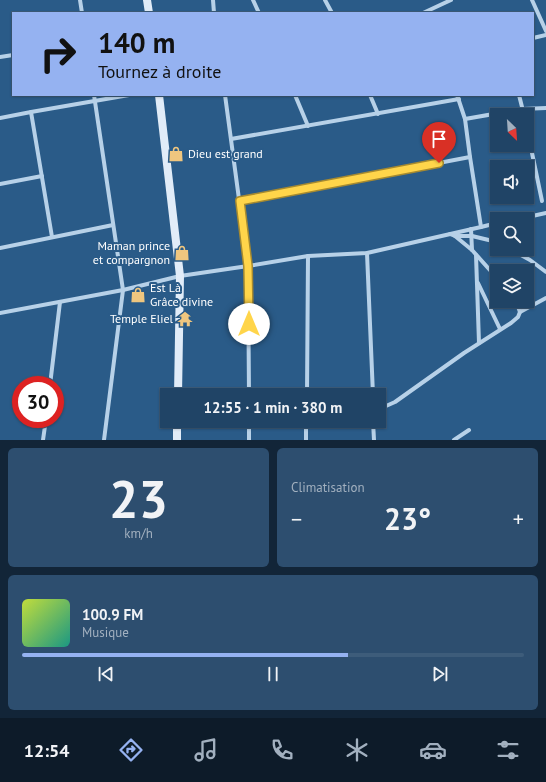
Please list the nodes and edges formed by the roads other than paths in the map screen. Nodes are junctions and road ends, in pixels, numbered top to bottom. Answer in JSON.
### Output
{"nodes":[{"id":1,"x":80,"y":0,"type":"edge"},
{"id":2,"x":147,"y":0,"type":"edge"},
{"id":3,"x":213,"y":0,"type":"edge"},
{"id":4,"x":253,"y":0,"type":"edge"},
{"id":5,"x":325,"y":0,"type":"edge"},
{"id":6,"x":451,"y":0,"type":"edge"},
{"id":7,"x":532,"y":0,"type":"edge"},
{"id":8,"x":82,"y":12,"type":"edge"},
{"id":9,"x":149,"y":12,"type":"edge"},
{"id":10,"x":214,"y":12,"type":"edge"},
{"id":11,"x":259,"y":12,"type":"edge"},
{"id":12,"x":331,"y":12,"type":"edge"},
{"id":13,"x":425,"y":12,"type":"edge"},
{"id":14,"x":546,"y":31,"type":"edge"},
{"id":15,"x":546,"y":35,"type":"edge"},
{"id":16,"x":534,"y":38,"type":"edge"},
{"id":17,"x":12,"y":55,"type":"edge"},
{"id":18,"x":0,"y":57,"type":"edge"},
{"id":19,"x":94,"y":96,"type":"edge"},
{"id":20,"x":123,"y":96,"type":"edge"},
{"id":21,"x":159,"y":96,"type":"edge"},
{"id":22,"x":225,"y":96,"type":"edge"},
{"id":23,"x":294,"y":96,"type":"edge"},
{"id":24,"x":370,"y":96,"type":"edge"},
{"id":25,"x":519,"y":96,"type":"edge"},
{"id":26,"x":458,"y":97,"type":"edge"},
{"id":27,"x":95,"y":101,"type":"junction"},
{"id":28,"x":522,"y":108,"type":"edge"},
{"id":29,"x":534,"y":108,"type":"edge"},
{"id":30,"x":546,"y":108,"type":"edge"},
{"id":31,"x":31,"y":112,"type":"junction"},
{"id":32,"x":378,"y":114,"type":"junction"},
{"id":33,"x":490,"y":115,"type":"edge"},
{"id":34,"x":0,"y":118,"type":"edge"},
{"id":35,"x":465,"y":119,"type":"junction"},
{"id":36,"x":308,"y":126,"type":"junction"},
{"id":37,"x":231,"y":139,"type":"junction"},
{"id":38,"x":532,"y":152,"type":"edge"},
{"id":39,"x":470,"y":157,"type":"junction"},
{"id":40,"x":42,"y":176,"type":"junction"},
{"id":41,"x":0,"y":184,"type":"edge"},
{"id":42,"x":240,"y":201,"type":"junction"},
{"id":43,"x":542,"y":201,"type":"dead end"},
{"id":44,"x":546,"y":213,"type":"edge"},
{"id":45,"x":534,"y":216,"type":"edge"},
{"id":46,"x":113,"y":225,"type":"junction"},
{"id":47,"x":490,"y":225,"type":"edge"},
{"id":48,"x":482,"y":227,"type":"junction"},
{"id":49,"x":471,"y":229,"type":"junction"},
{"id":50,"x":449,"y":233,"type":"junction"},
{"id":51,"x":455,"y":236,"type":"junction"},
{"id":52,"x":472,"y":236,"type":"junction"},
{"id":53,"x":52,"y":238,"type":"junction"},
{"id":54,"x":490,"y":240,"type":"edge"},
{"id":55,"x":0,"y":248,"type":"edge"},
{"id":56,"x":472,"y":250,"type":"junction"},
{"id":57,"x":367,"y":253,"type":"junction"},
{"id":58,"x":476,"y":255,"type":"junction"},
{"id":59,"x":308,"y":256,"type":"junction"},
{"id":60,"x":523,"y":256,"type":"edge"},
{"id":61,"x":248,"y":266,"type":"junction"},
{"id":62,"x":490,"y":270,"type":"edge"},
{"id":63,"x":546,"y":272,"type":"edge"},
{"id":64,"x":180,"y":276,"type":"junction"},
{"id":65,"x":477,"y":281,"type":"junction"},
{"id":66,"x":123,"y":290,"type":"junction"},
{"id":67,"x":546,"y":298,"type":"edge"},
{"id":68,"x":60,"y":302,"type":"junction"},
{"id":69,"x":519,"y":308,"type":"edge"},
{"id":70,"x":520,"y":312,"type":"junction"},
{"id":71,"x":0,"y":313,"type":"edge"},
{"id":72,"x":500,"y":330,"type":"junction"},
{"id":73,"x":479,"y":343,"type":"junction"},
{"id":74,"x":51,"y":376,"type":"edge"},
{"id":75,"x":178,"y":388,"type":"edge"},
{"id":76,"x":249,"y":388,"type":"edge"},
{"id":77,"x":306,"y":388,"type":"edge"},
{"id":78,"x":373,"y":388,"type":"edge"},
{"id":79,"x":386,"y":406,"type":"edge"},
{"id":80,"x":45,"y":428,"type":"edge"},
{"id":81,"x":178,"y":428,"type":"edge"},
{"id":82,"x":249,"y":428,"type":"edge"},
{"id":83,"x":306,"y":428,"type":"edge"},
{"id":84,"x":373,"y":428,"type":"edge"},
{"id":85,"x":469,"y":430,"type":"dead end"},
{"id":86,"x":43,"y":440,"type":"edge"},
{"id":87,"x":104,"y":440,"type":"edge"},
{"id":88,"x":177,"y":440,"type":"edge"},
{"id":89,"x":249,"y":440,"type":"edge"},
{"id":90,"x":306,"y":440,"type":"edge"},
{"id":91,"x":374,"y":440,"type":"edge"},
{"id":92,"x":454,"y":440,"type":"edge"}],
"edges":[{"from":1,"to":8,"type":"street"},
{"from":2,"to":9,"type":"street"},
{"from":3,"to":10,"type":"street"},
{"from":4,"to":11,"type":"street"},
{"from":5,"to":12,"type":"street"},
{"from":6,"to":13,"type":"street"},
{"from":7,"to":14,"type":"street"},
{"from":15,"to":16,"type":"street"},
{"from":17,"to":18,"type":"street"},
{"from":19,"to":27,"type":"street"},
{"from":20,"to":27,"type":"street"},
{"from":21,"to":64,"type":"street"},
{"from":22,"to":37,"type":"street"},
{"from":23,"to":36,"type":"street"},
{"from":24,"to":32,"type":"street"},
{"from":25,"to":28,"type":"street"},
{"from":26,"to":32,"type":"street"},
{"from":26,"to":35,"type":"street"},
{"from":27,"to":31,"type":"street"},
{"from":27,"to":46,"type":"street"},
{"from":29,"to":30,"type":"street"},
{"from":31,"to":34,"type":"street"},
{"from":31,"to":40,"type":"street"},
{"from":32,"to":36,"type":"street"},
{"from":33,"to":35,"type":"street"},
{"from":35,"to":39,"type":"street"},
{"from":36,"to":37,"type":"street"},
{"from":37,"to":42,"type":"street"},
{"from":38,"to":43,"type":"street"},
{"from":39,"to":42,"type":"street"},
{"from":39,"to":48,"type":"street"},
{"from":40,"to":41,"type":"street"},
{"from":40,"to":53,"type":"street"},
{"from":42,"to":61,"type":"street"},
{"from":44,"to":45,"type":"street"},
{"from":46,"to":53,"type":"street"},
{"from":46,"to":66,"type":"street"},
{"from":47,"to":48,"type":"street"},
{"from":48,"to":49,"type":"street"},
{"from":49,"to":50,"type":"street"},
{"from":49,"to":52,"type":"street"},
{"from":50,"to":51,"type":"street"},
{"from":50,"to":57,"type":"street"},
{"from":51,"to":52,"type":"street"},
{"from":51,"to":56,"type":"street"},
{"from":52,"to":54,"type":"street"},
{"from":52,"to":56,"type":"street"},
{"from":53,"to":55,"type":"street"},
{"from":56,"to":58,"type":"street"},
{"from":57,"to":59,"type":"street"},
{"from":57,"to":78,"type":"street"},
{"from":58,"to":62,"type":"street"},
{"from":58,"to":65,"type":"street"},
{"from":59,"to":61,"type":"street"},
{"from":59,"to":77,"type":"street"},
{"from":60,"to":63,"type":"street"},
{"from":61,"to":64,"type":"street"},
{"from":61,"to":76,"type":"street"},
{"from":64,"to":66,"type":"street"},
{"from":64,"to":75,"type":"street"},
{"from":65,"to":72,"type":"street"},
{"from":65,"to":73,"type":"street"},
{"from":66,"to":68,"type":"street"},
{"from":66,"to":87,"type":"street"},
{"from":67,"to":70,"type":"street"},
{"from":68,"to":71,"type":"street"},
{"from":68,"to":74,"type":"street"},
{"from":69,"to":70,"type":"street"},
{"from":70,"to":72,"type":"street"},
{"from":72,"to":73,"type":"street"},
{"from":73,"to":79,"type":"street"},
{"from":80,"to":86,"type":"street"},
{"from":81,"to":88,"type":"street"},
{"from":82,"to":89,"type":"street"},
{"from":83,"to":90,"type":"street"},
{"from":84,"to":91,"type":"street"},
{"from":85,"to":92,"type":"street"}]}
